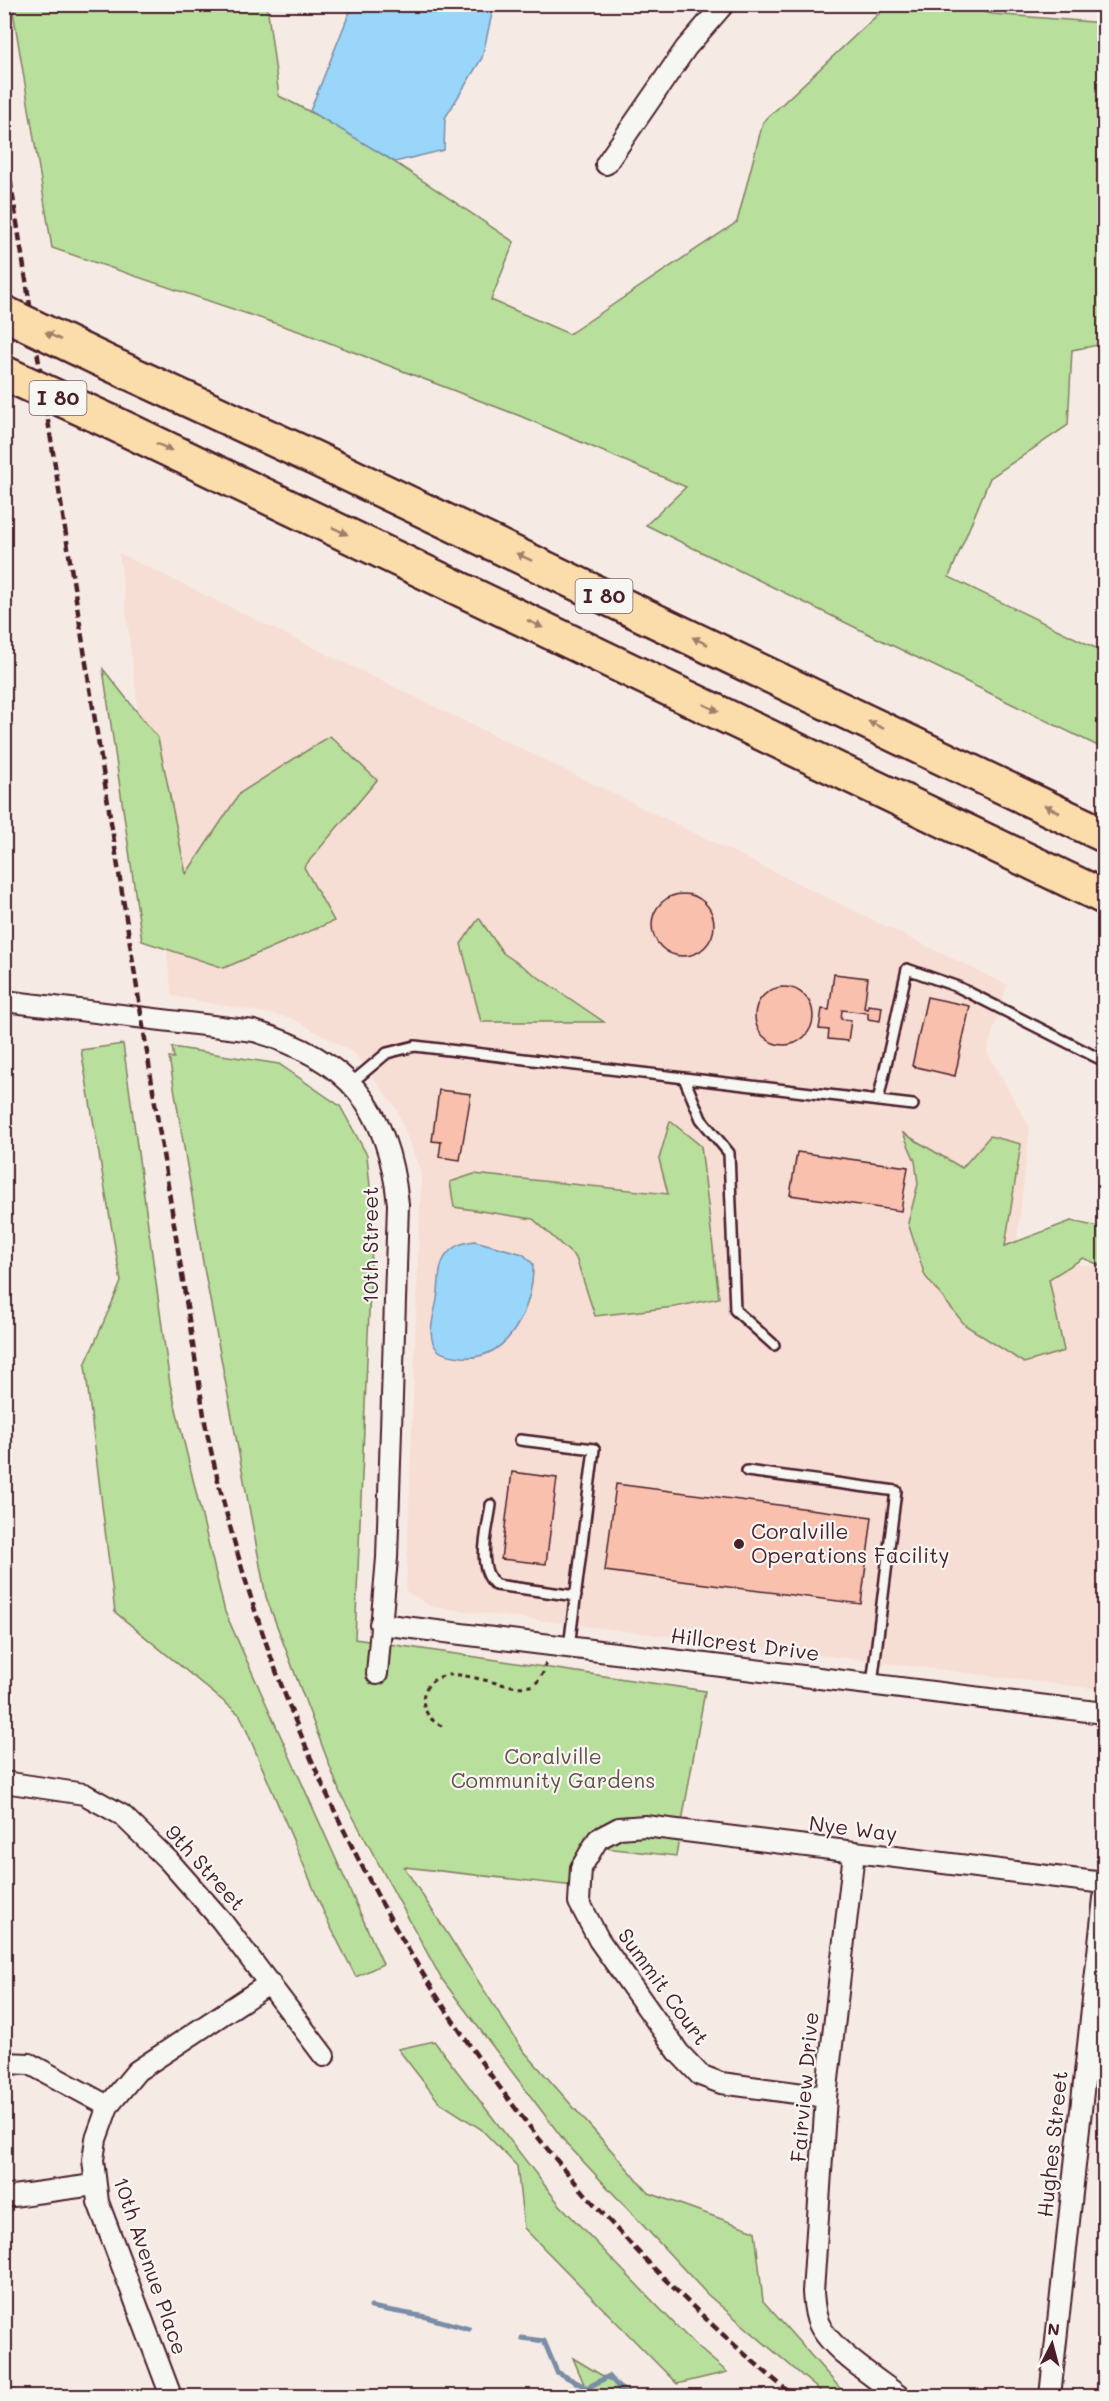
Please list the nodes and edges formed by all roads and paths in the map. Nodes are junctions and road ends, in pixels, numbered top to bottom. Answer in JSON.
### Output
{"nodes":[{"id":1,"x":724,"y":4,"type":"edge"},
{"id":2,"x":606,"y":164,"type":"dead end"},
{"id":3,"x":4,"y":313,"type":"edge"},
{"id":4,"x":4,"y":373,"type":"edge"},
{"id":5,"x":1104,"y":834,"type":"edge"},
{"id":6,"x":1104,"y":897,"type":"edge"},
{"id":7,"x":4,"y":1002,"type":"edge"},
{"id":8,"x":1104,"y":1061,"type":"edge"},
{"id":9,"x":684,"y":1078,"type":"junction"},
{"id":10,"x":350,"y":1084,"type":"junction"},
{"id":11,"x":878,"y":1101,"type":"junction"},
{"id":12,"x":913,"y":1105,"type":"dead end"},
{"id":13,"x":774,"y":1346,"type":"dead end"},
{"id":14,"x":520,"y":1440,"type":"dead end"},
{"id":15,"x":747,"y":1471,"type":"dead end"},
{"id":16,"x":491,"y":1505,"type":"dead end"},
{"id":17,"x":576,"y":1596,"type":"junction"},
{"id":18,"x":380,"y":1624,"type":"junction"},
{"id":19,"x":547,"y":1645,"type":"junction"},
{"id":20,"x":569,"y":1647,"type":"junction"},
{"id":21,"x":377,"y":1674,"type":"dead end"},
{"id":22,"x":872,"y":1684,"type":"junction"},
{"id":23,"x":1104,"y":1713,"type":"edge"},
{"id":24,"x":442,"y":1726,"type":"dead end"},
{"id":25,"x":4,"y":1782,"type":"edge"},
{"id":26,"x":598,"y":1839,"type":"joint"},
{"id":27,"x":854,"y":1854,"type":"junction"},
{"id":28,"x":1104,"y":1883,"type":"edge"},
{"id":29,"x":1104,"y":1898,"type":"edge"},
{"id":30,"x":270,"y":1983,"type":"junction"},
{"id":31,"x":324,"y":2056,"type":"dead end"},
{"id":32,"x":4,"y":2063,"type":"edge"},
{"id":33,"x":826,"y":2097,"type":"junction"},
{"id":34,"x":108,"y":2106,"type":"junction"},
{"id":35,"x":94,"y":2185,"type":"junction"},
{"id":36,"x":4,"y":2194,"type":"edge"},
{"id":37,"x":171,"y":2397,"type":"edge"},
{"id":38,"x":899,"y":2397,"type":"edge"},
{"id":39,"x":1050,"y":2397,"type":"edge"}],
"edges":[{"from":1,"to":2,"type":"street"},
{"from":5,"to":3,"type":"highway","number":"I 80","one_way":true,"bridge":true},
{"from":4,"to":6,"type":"highway","number":"I 80","one_way":true,"bridge":true},
{"from":7,"to":10,"type":"street","name":"10th Street"},
{"from":8,"to":11,"type":"lane"},
{"from":9,"to":10,"type":"lane"},
{"from":9,"to":11,"type":"lane"},
{"from":9,"to":13,"type":"lane"},
{"from":10,"to":18,"type":"street","name":"10th Street"},
{"from":11,"to":12,"type":"lane"},
{"from":14,"to":17,"type":"lane"},
{"from":15,"to":22,"type":"lane"},
{"from":16,"to":17,"type":"lane"},
{"from":17,"to":20,"type":"lane"},
{"from":18,"to":19,"type":"street","name":"Hillcrest Drive"},
{"from":18,"to":21,"type":"street","name":"10th Street"},
{"from":19,"to":20,"type":"street","name":"Hillcrest Drive"},
{"from":19,"to":24,"type":"path"},
{"from":20,"to":22,"type":"street","name":"Hillcrest Drive"},
{"from":22,"to":23,"type":"street","name":"Hillcrest Drive"},
{"from":25,"to":30,"type":"street","name":"9th Street"},
{"from":26,"to":27,"type":"street","name":"Nye Way"},
{"from":26,"to":33,"type":"street","name":"Summit Court"},
{"from":27,"to":28,"type":"street","name":"Nye Way"},
{"from":27,"to":33,"type":"street","name":"Fairview Drive"},
{"from":29,"to":39,"type":"street","name":"Hughes Street"},
{"from":30,"to":31,"type":"street","name":"9th Street"},
{"from":30,"to":34,"type":"street","name":"10th Avenue Place"},
{"from":32,"to":34,"type":"street"},
{"from":33,"to":38,"type":"street","name":"Fairview Drive"},
{"from":34,"to":35,"type":"street","name":"10th Avenue Place"},
{"from":35,"to":36,"type":"street"},
{"from":35,"to":37,"type":"street","name":"10th Avenue Place"}]}
